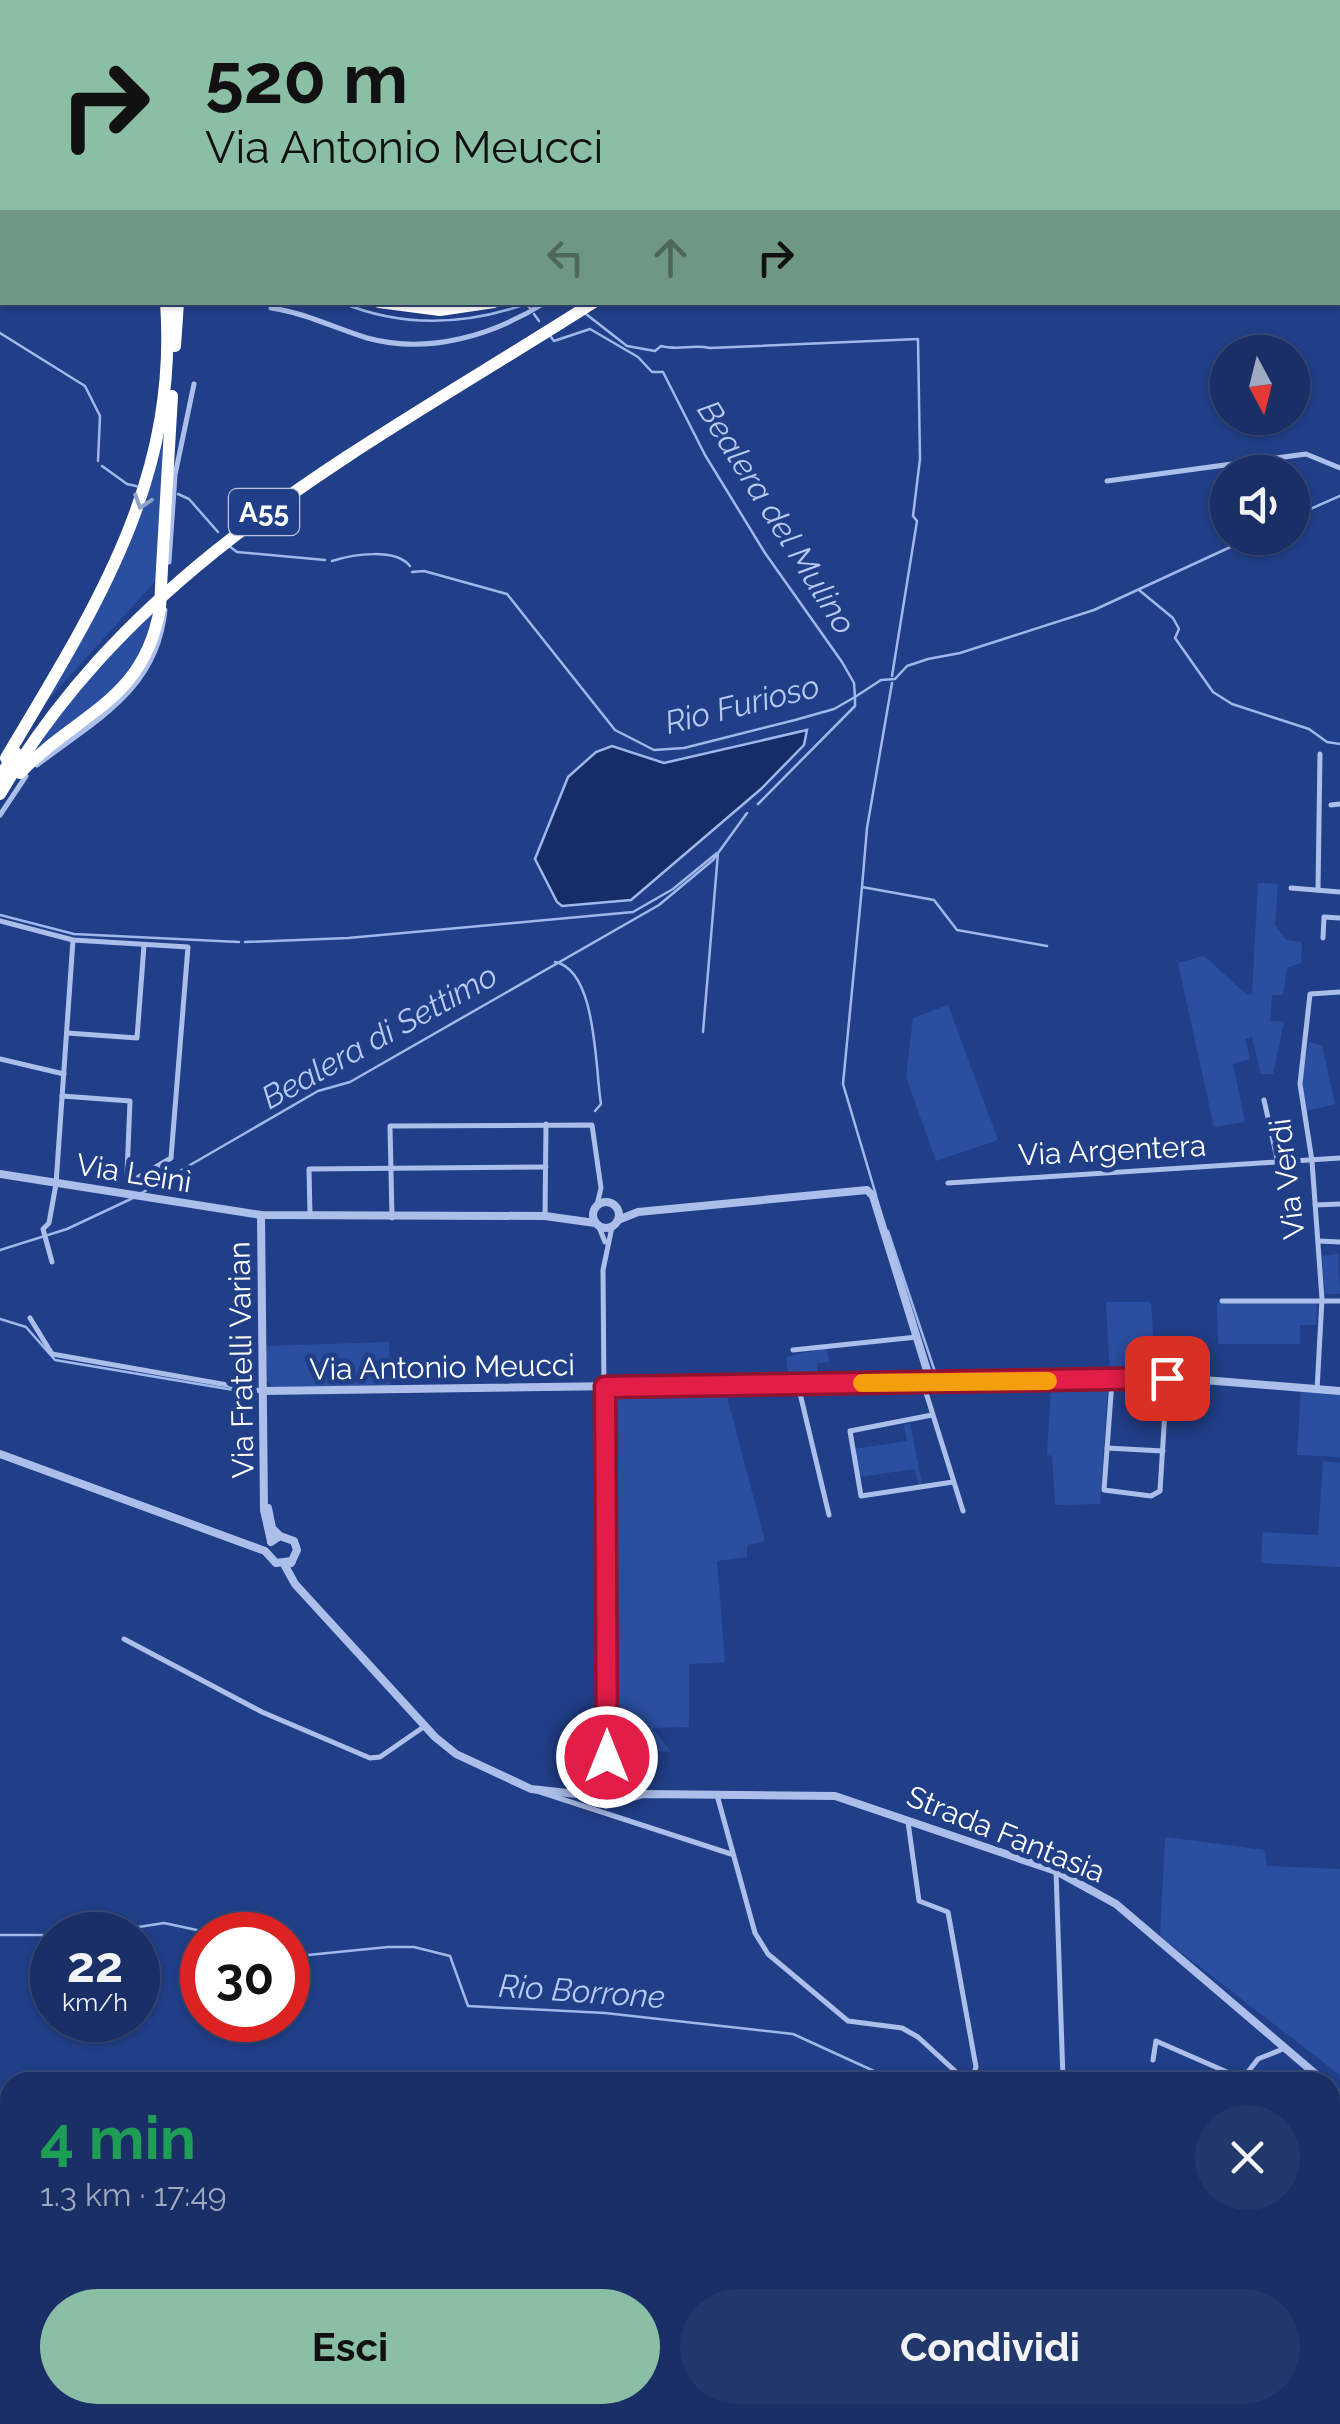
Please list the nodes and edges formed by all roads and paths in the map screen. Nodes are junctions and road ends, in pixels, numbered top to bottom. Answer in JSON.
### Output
{"nodes":[{"id":1,"x":166,"y":305,"type":"edge"},
{"id":2,"x":178,"y":305,"type":"edge"},
{"id":3,"x":402,"y":305,"type":"edge"},
{"id":4,"x":474,"y":305,"type":"edge"},
{"id":5,"x":540,"y":305,"type":"edge"},
{"id":6,"x":573,"y":305,"type":"edge"},
{"id":7,"x":589,"y":305,"type":"edge"},
{"id":8,"x":271,"y":308,"type":"dead end"},
{"id":9,"x":194,"y":384,"type":"dead end"},
{"id":10,"x":1340,"y":468,"type":"edge"},
{"id":11,"x":1107,"y":481,"type":"dead end"},
{"id":12,"x":166,"y":565,"type":"junction"},
{"id":13,"x":163,"y":606,"type":"junction"},
{"id":14,"x":1320,"y":754,"type":"dead end"},
{"id":15,"x":0,"y":772,"type":"edge"},
{"id":16,"x":0,"y":796,"type":"edge"},
{"id":17,"x":1340,"y":804,"type":"edge"},
{"id":18,"x":1325,"y":805,"type":"junction"},
{"id":19,"x":0,"y":815,"type":"edge"},
{"id":20,"x":1292,"y":888,"type":"dead end"},
{"id":21,"x":1318,"y":890,"type":"junction"},
{"id":22,"x":1340,"y":892,"type":"edge"},
{"id":23,"x":1340,"y":918,"type":"edge"},
{"id":24,"x":0,"y":922,"type":"edge"},
{"id":25,"x":1323,"y":938,"type":"dead end"},
{"id":26,"x":74,"y":940,"type":"junction"},
{"id":27,"x":144,"y":945,"type":"junction"},
{"id":28,"x":1340,"y":992,"type":"edge"},
{"id":29,"x":67,"y":1032,"type":"junction"},
{"id":30,"x":0,"y":1059,"type":"edge"},
{"id":31,"x":64,"y":1074,"type":"junction"},
{"id":32,"x":62,"y":1096,"type":"junction"},
{"id":33,"x":1264,"y":1100,"type":"dead end"},
{"id":34,"x":546,"y":1123,"type":"junction"},
{"id":35,"x":1340,"y":1158,"type":"edge"},
{"id":36,"x":1312,"y":1161,"type":"junction"},
{"id":37,"x":1278,"y":1163,"type":"junction"},
{"id":38,"x":546,"y":1166,"type":"junction"},
{"id":39,"x":391,"y":1168,"type":"junction"},
{"id":40,"x":0,"y":1174,"type":"edge"},
{"id":41,"x":948,"y":1183,"type":"dead end"},
{"id":42,"x":56,"y":1184,"type":"junction"},
{"id":43,"x":600,"y":1188,"type":"junction"},
{"id":44,"x":1315,"y":1204,"type":"junction"},
{"id":45,"x":1340,"y":1204,"type":"edge"},
{"id":46,"x":612,"y":1205,"type":"junction"},
{"id":47,"x":595,"y":1208,"type":"junction"},
{"id":48,"x":638,"y":1212,"type":"junction"},
{"id":49,"x":261,"y":1215,"type":"junction"},
{"id":50,"x":310,"y":1216,"type":"junction"},
{"id":51,"x":545,"y":1216,"type":"junction"},
{"id":52,"x":578,"y":1217,"type":"junction"},
{"id":53,"x":392,"y":1218,"type":"junction"},
{"id":54,"x":615,"y":1224,"type":"junction"},
{"id":55,"x":597,"y":1225,"type":"junction"},
{"id":56,"x":1318,"y":1241,"type":"junction"},
{"id":57,"x":1340,"y":1242,"type":"edge"},
{"id":58,"x":605,"y":1244,"type":"junction"},
{"id":59,"x":52,"y":1262,"type":"dead end"},
{"id":60,"x":1322,"y":1299,"type":"junction"},
{"id":61,"x":1222,"y":1301,"type":"dead end"},
{"id":62,"x":1340,"y":1301,"type":"edge"},
{"id":63,"x":30,"y":1318,"type":"dead end"},
{"id":64,"x":917,"y":1336,"type":"junction"},
{"id":65,"x":793,"y":1350,"type":"dead end"},
{"id":66,"x":1167,"y":1378,"type":"junction"},
{"id":67,"x":926,"y":1380,"type":"junction"},
{"id":68,"x":1112,"y":1381,"type":"junction"},
{"id":69,"x":798,"y":1385,"type":"junction"},
{"id":70,"x":605,"y":1387,"type":"junction"},
{"id":71,"x":1317,"y":1390,"type":"junction"},
{"id":72,"x":262,"y":1391,"type":"junction"},
{"id":73,"x":1340,"y":1391,"type":"edge"},
{"id":74,"x":932,"y":1415,"type":"junction"},
{"id":75,"x":1107,"y":1448,"type":"junction"},
{"id":76,"x":1162,"y":1452,"type":"junction"},
{"id":77,"x":0,"y":1454,"type":"edge"},
{"id":78,"x":954,"y":1482,"type":"junction"},
{"id":79,"x":266,"y":1504,"type":"junction"},
{"id":80,"x":962,"y":1511,"type":"dead end"},
{"id":81,"x":829,"y":1514,"type":"dead end"},
{"id":82,"x":280,"y":1536,"type":"junction"},
{"id":83,"x":271,"y":1542,"type":"junction"},
{"id":84,"x":243,"y":1543,"type":"junction"},
{"id":85,"x":269,"y":1553,"type":"junction"},
{"id":86,"x":288,"y":1562,"type":"junction"},
{"id":87,"x":124,"y":1639,"type":"dead end"},
{"id":88,"x":425,"y":1726,"type":"junction"},
{"id":89,"x":607,"y":1757,"type":"junction"},
{"id":90,"x":524,"y":1786,"type":"junction"},
{"id":91,"x":599,"y":1786,"type":"junction"},
{"id":92,"x":534,"y":1790,"type":"junction"},
{"id":93,"x":616,"y":1790,"type":"junction"},
{"id":94,"x":716,"y":1794,"type":"junction"},
{"id":95,"x":600,"y":1801,"type":"junction"},
{"id":96,"x":909,"y":1819,"type":"junction"},
{"id":97,"x":732,"y":1854,"type":"junction"},
{"id":98,"x":1056,"y":1871,"type":"junction"},
{"id":99,"x":1286,"y":2049,"type":"junction"},
{"id":100,"x":1153,"y":2060,"type":"dead end"},
{"id":101,"x":958,"y":2072,"type":"edge"},
{"id":102,"x":973,"y":2072,"type":"edge"},
{"id":103,"x":1063,"y":2072,"type":"edge"},
{"id":104,"x":1223,"y":2072,"type":"edge"},
{"id":105,"x":1249,"y":2072,"type":"edge"},
{"id":106,"x":1313,"y":2072,"type":"edge"}],
"edges":[{"from":1,"to":15,"type":"highway","number":"A55","one_way":true},
{"from":2,"to":12,"type":"highway","number":"A55"},
{"from":3,"to":4,"type":"highway"},
{"from":5,"to":8,"type":"street"},
{"from":6,"to":15,"type":"highway","number":"A55"},
{"from":7,"to":16,"type":"highway","number":"A55"},
{"from":9,"to":12,"type":"street"},
{"from":10,"to":11,"type":"street"},
{"from":12,"to":13,"type":"highway","number":"A55","bridge":true},
{"from":13,"to":16,"type":"highway","number":"A55"},
{"from":13,"to":19,"type":"street"},
{"from":14,"to":18,"type":"street"},
{"from":17,"to":18,"type":"street"},
{"from":18,"to":21,"type":"street"},
{"from":20,"to":21,"type":"street"},
{"from":21,"to":22,"type":"street"},
{"from":23,"to":25,"type":"street"},
{"from":24,"to":26,"type":"street"},
{"from":26,"to":27,"type":"street"},
{"from":26,"to":29,"type":"street"},
{"from":27,"to":29,"type":"street"},
{"from":27,"to":32,"type":"street"},
{"from":28,"to":36,"type":"street","name":"Via Verdi"},
{"from":29,"to":31,"type":"street"},
{"from":30,"to":31,"type":"street"},
{"from":31,"to":32,"type":"street"},
{"from":32,"to":42,"type":"street"},
{"from":33,"to":37,"type":"street"},
{"from":34,"to":38,"type":"street"},
{"from":34,"to":39,"type":"street"},
{"from":34,"to":43,"type":"street"},
{"from":35,"to":36,"type":"street","name":"Via Argentera"},
{"from":36,"to":37,"type":"street","name":"Via Argentera"},
{"from":36,"to":44,"type":"street","name":"Via Verdi"},
{"from":37,"to":41,"type":"street","name":"Via Argentera"},
{"from":38,"to":39,"type":"street"},
{"from":38,"to":51,"type":"street"},
{"from":39,"to":50,"type":"street"},
{"from":39,"to":53,"type":"street"},
{"from":40,"to":42,"type":"street","name":"Via Leinì"},
{"from":42,"to":49,"type":"street","name":"Via Leinì"},
{"from":42,"to":59,"type":"street"},
{"from":43,"to":46,"type":"street"},
{"from":43,"to":47,"type":"street"},
{"from":44,"to":45,"type":"street"},
{"from":44,"to":56,"type":"street","name":"Via Verdi"},
{"from":46,"to":47,"type":"street"},
{"from":46,"to":48,"type":"street"},
{"from":46,"to":54,"type":"street"},
{"from":47,"to":52,"type":"street"},
{"from":47,"to":55,"type":"street"},
{"from":48,"to":54,"type":"street"},
{"from":48,"to":64,"type":"street"},
{"from":49,"to":50,"type":"street","name":"Via Leinì"},
{"from":49,"to":72,"type":"street","name":"Via Fratelli Varian"},
{"from":50,"to":53,"type":"street","name":"Via Leinì"},
{"from":51,"to":52,"type":"street","name":"Via Leinì"},
{"from":51,"to":53,"type":"street","name":"Via Leinì"},
{"from":52,"to":55,"type":"street"},
{"from":54,"to":55,"type":"street"},
{"from":54,"to":58,"type":"street"},
{"from":55,"to":58,"type":"street"},
{"from":56,"to":57,"type":"street"},
{"from":56,"to":60,"type":"street","name":"Via Verdi"},
{"from":58,"to":70,"type":"street"},
{"from":60,"to":61,"type":"street"},
{"from":60,"to":62,"type":"street"},
{"from":60,"to":71,"type":"street","name":"Via Verdi"},
{"from":63,"to":72,"type":"street"},
{"from":64,"to":65,"type":"street"},
{"from":64,"to":67,"type":"street"},
{"from":66,"to":68,"type":"street","name":"Via Antonio Meucci"},
{"from":66,"to":71,"type":"street","name":"Via Antonio Meucci"},
{"from":66,"to":76,"type":"street"},
{"from":67,"to":68,"type":"street","name":"Via Antonio Meucci"},
{"from":67,"to":69,"type":"street","name":"Via Antonio Meucci"},
{"from":67,"to":74,"type":"street"},
{"from":68,"to":75,"type":"street"},
{"from":69,"to":70,"type":"street","name":"Via Antonio Meucci"},
{"from":69,"to":81,"type":"street"},
{"from":70,"to":72,"type":"street","name":"Via Antonio Meucci"},
{"from":70,"to":89,"type":"street"},
{"from":71,"to":73,"type":"street","name":"Via Antonio Meucci"},
{"from":72,"to":79,"type":"street","name":"Via Fratelli Varian"},
{"from":74,"to":78,"type":"street"},
{"from":74,"to":78,"type":"street"},
{"from":75,"to":76,"type":"street"},
{"from":75,"to":76,"type":"street"},
{"from":77,"to":84,"type":"street"},
{"from":78,"to":80,"type":"street"},
{"from":79,"to":82,"type":"street","name":"Via Fratelli Varian"},
{"from":79,"to":83,"type":"street","name":"Via Fratelli Varian"},
{"from":82,"to":83,"type":"street"},
{"from":82,"to":86,"type":"street"},
{"from":83,"to":84,"type":"street"},
{"from":83,"to":85,"type":"street"},
{"from":84,"to":85,"type":"street"},
{"from":85,"to":86,"type":"street"},
{"from":86,"to":88,"type":"street"},
{"from":87,"to":88,"type":"street"},
{"from":88,"to":90,"type":"street"},
{"from":89,"to":91,"type":"street"},
{"from":89,"to":93,"type":"street"},
{"from":90,"to":91,"type":"street"},
{"from":90,"to":92,"type":"street"},
{"from":91,"to":93,"type":"street"},
{"from":91,"to":95,"type":"street"},
{"from":92,"to":95,"type":"street"},
{"from":92,"to":97,"type":"street"},
{"from":93,"to":94,"type":"street","name":"Strada Fantasia"},
{"from":93,"to":95,"type":"street"},
{"from":94,"to":96,"type":"street","name":"Strada Fantasia"},
{"from":94,"to":97,"type":"street"},
{"from":96,"to":98,"type":"street","name":"Strada Fantasia"},
{"from":96,"to":102,"type":"street"},
{"from":97,"to":101,"type":"street"},
{"from":98,"to":99,"type":"street","name":"Strada Fantasia"},
{"from":98,"to":103,"type":"street"},
{"from":99,"to":105,"type":"street"},
{"from":99,"to":106,"type":"street","name":"Strada Fantasia"},
{"from":100,"to":104,"type":"street"}]}
